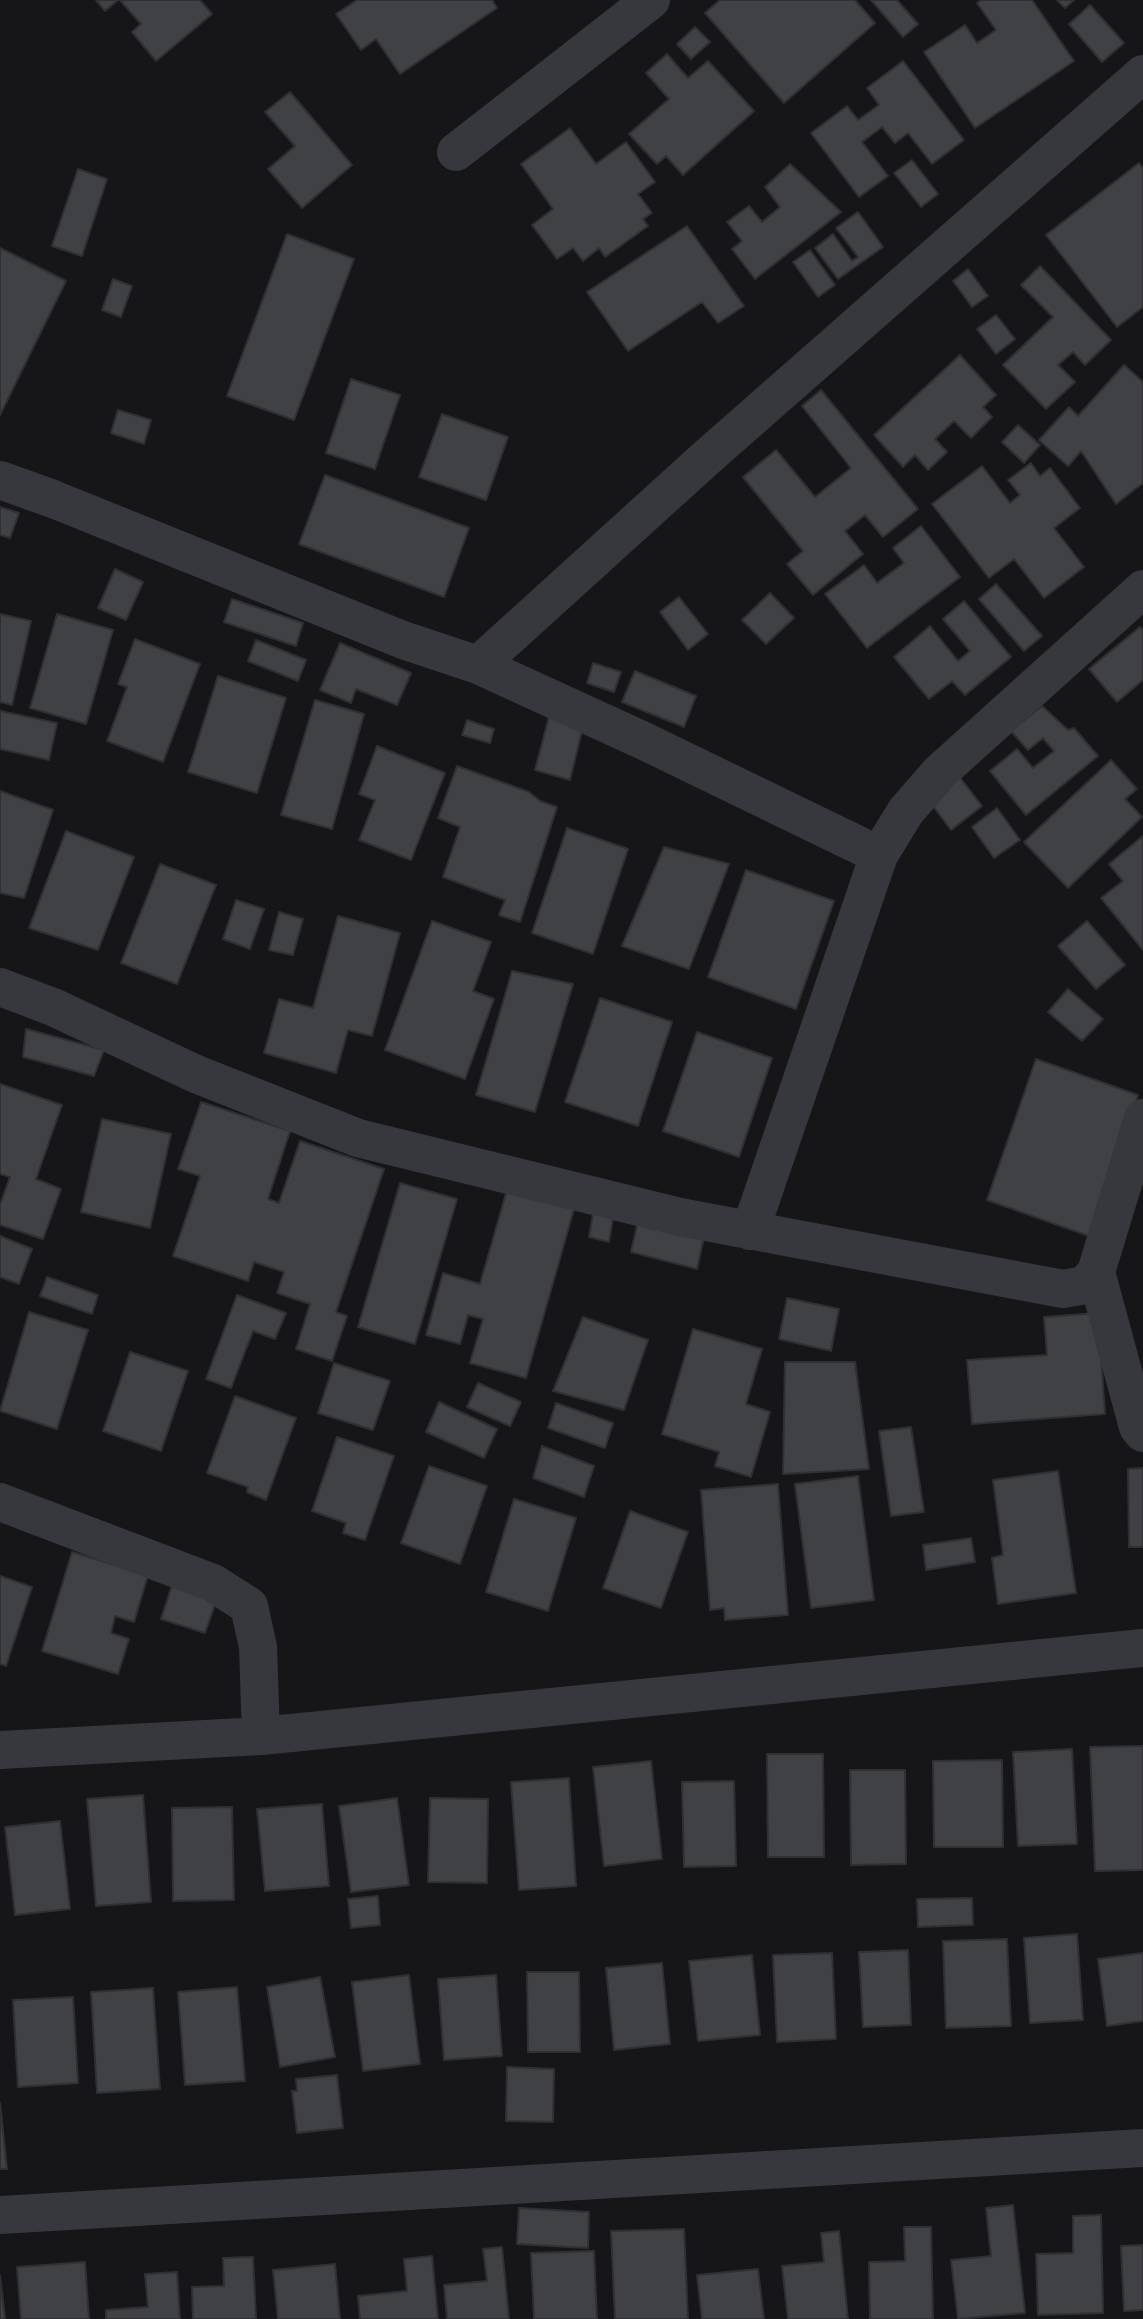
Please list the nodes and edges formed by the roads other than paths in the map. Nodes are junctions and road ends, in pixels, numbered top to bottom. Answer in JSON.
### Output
{"nodes":[{"id":1,"x":651,"y":0,"type":"edge"},
{"id":2,"x":1143,"y":74,"type":"edge"},
{"id":3,"x":456,"y":152,"type":"dead end"},
{"id":4,"x":0,"y":480,"type":"edge"},
{"id":5,"x":1143,"y":589,"type":"edge"},
{"id":6,"x":478,"y":665,"type":"junction"},
{"id":7,"x":879,"y":855,"type":"junction"},
{"id":8,"x":0,"y":987,"type":"edge"},
{"id":9,"x":1143,"y":1118,"type":"edge"},
{"id":10,"x":750,"y":1231,"type":"junction"},
{"id":11,"x":1096,"y":1272,"type":"junction"},
{"id":12,"x":1143,"y":1433,"type":"edge"},
{"id":13,"x":0,"y":1502,"type":"edge"},
{"id":14,"x":1143,"y":1648,"type":"edge"},
{"id":15,"x":261,"y":1737,"type":"junction"},
{"id":16,"x":0,"y":1750,"type":"edge"},
{"id":17,"x":1143,"y":2148,"type":"edge"},
{"id":18,"x":0,"y":2214,"type":"edge"}],
"edges":[{"from":1,"to":3,"type":"street"},
{"from":2,"to":6,"type":"street"},
{"from":4,"to":6,"type":"street"},
{"from":5,"to":7,"type":"street"},
{"from":6,"to":7,"type":"street"},
{"from":7,"to":10,"type":"street"},
{"from":8,"to":10,"type":"street"},
{"from":9,"to":11,"type":"street"},
{"from":10,"to":11,"type":"street"},
{"from":11,"to":12,"type":"street"},
{"from":13,"to":15,"type":"street"},
{"from":14,"to":15,"type":"street"},
{"from":15,"to":16,"type":"street"},
{"from":17,"to":18,"type":"street"}]}
